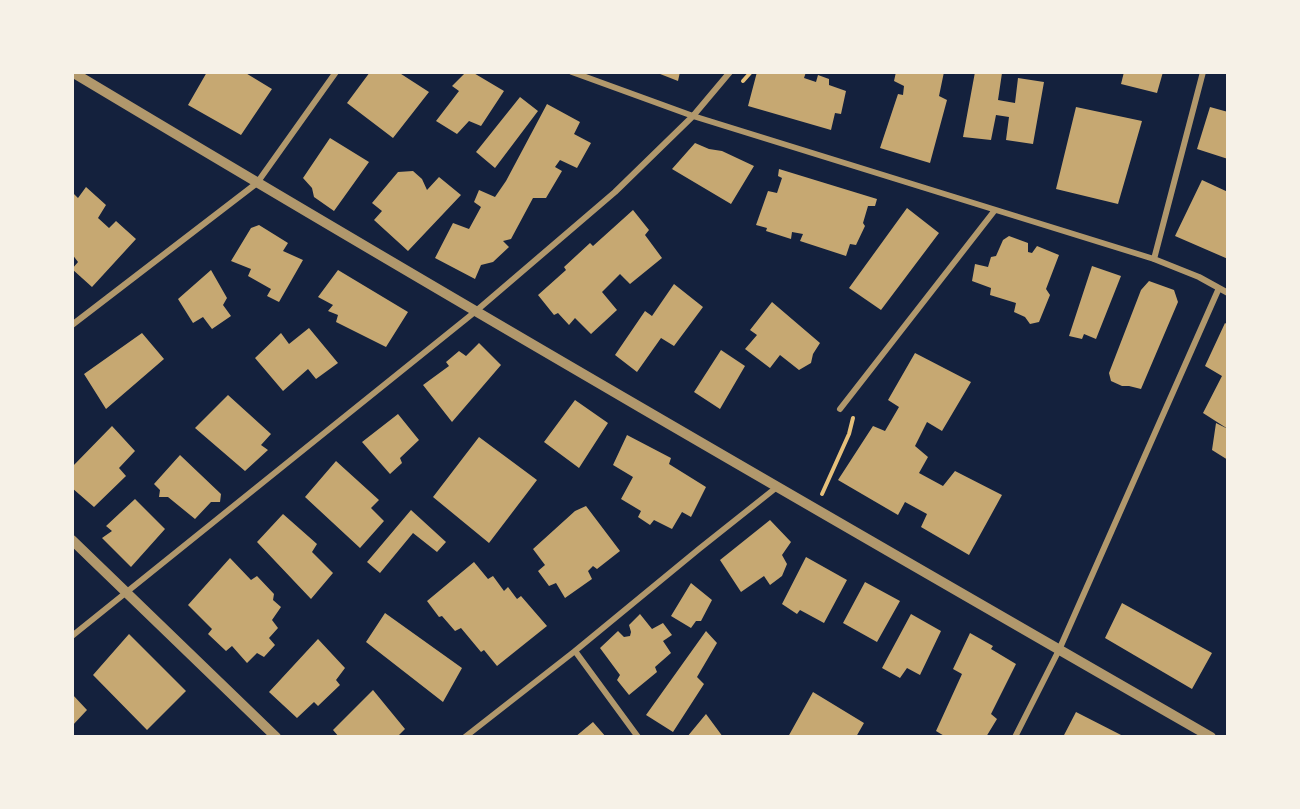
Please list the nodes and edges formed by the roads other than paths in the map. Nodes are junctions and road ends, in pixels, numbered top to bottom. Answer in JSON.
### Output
{"nodes":[{"id":1,"x":72,"y":72,"type":"edge"},
{"id":2,"x":336,"y":72,"type":"edge"},
{"id":3,"x":572,"y":72,"type":"edge"},
{"id":4,"x":730,"y":72,"type":"edge"},
{"id":5,"x":1203,"y":72,"type":"edge"},
{"id":6,"x":693,"y":116,"type":"junction"},
{"id":7,"x":257,"y":183,"type":"junction"},
{"id":8,"x":995,"y":210,"type":"junction"},
{"id":9,"x":1154,"y":259,"type":"junction"},
{"id":10,"x":1219,"y":288,"type":"junction"},
{"id":11,"x":1228,"y":293,"type":"edge"},
{"id":12,"x":476,"y":311,"type":"junction"},
{"id":13,"x":72,"y":325,"type":"edge"},
{"id":14,"x":840,"y":409,"type":"dead end"},
{"id":15,"x":777,"y":487,"type":"junction"},
{"id":16,"x":72,"y":540,"type":"edge"},
{"id":17,"x":126,"y":593,"type":"junction"},
{"id":18,"x":72,"y":636,"type":"edge"},
{"id":19,"x":1059,"y":650,"type":"junction"},
{"id":20,"x":575,"y":651,"type":"junction"},
{"id":21,"x":276,"y":737,"type":"edge"},
{"id":22,"x":465,"y":737,"type":"edge"},
{"id":23,"x":638,"y":737,"type":"edge"},
{"id":24,"x":1015,"y":737,"type":"edge"},
{"id":25,"x":1211,"y":737,"type":"edge"}],
"edges":[{"from":1,"to":7,"type":"street"},
{"from":2,"to":7,"type":"street"},
{"from":3,"to":6,"type":"street"},
{"from":4,"to":6,"type":"street"},
{"from":5,"to":9,"type":"street"},
{"from":6,"to":8,"type":"street"},
{"from":6,"to":12,"type":"street"},
{"from":7,"to":12,"type":"street"},
{"from":7,"to":13,"type":"street"},
{"from":8,"to":9,"type":"street"},
{"from":8,"to":14,"type":"street"},
{"from":9,"to":10,"type":"street"},
{"from":10,"to":11,"type":"street"},
{"from":10,"to":19,"type":"street"},
{"from":12,"to":15,"type":"street"},
{"from":12,"to":17,"type":"street"},
{"from":15,"to":19,"type":"street"},
{"from":15,"to":20,"type":"street"},
{"from":16,"to":17,"type":"street"},
{"from":17,"to":18,"type":"street"},
{"from":17,"to":21,"type":"street"},
{"from":19,"to":24,"type":"street"},
{"from":19,"to":25,"type":"street"},
{"from":20,"to":22,"type":"street"},
{"from":20,"to":23,"type":"street"}]}
